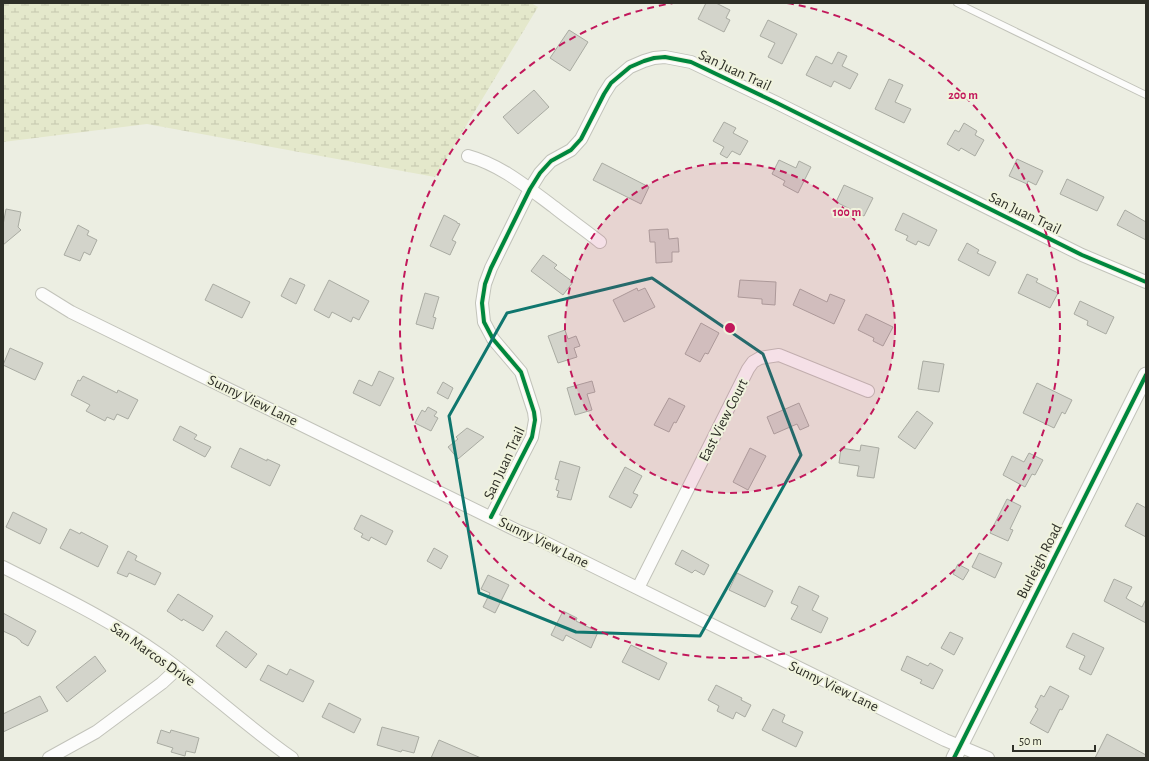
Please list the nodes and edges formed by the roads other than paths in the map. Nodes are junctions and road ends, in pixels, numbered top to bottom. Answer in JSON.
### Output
{"nodes":[{"id":1,"x":957,"y":3,"type":"edge"},
{"id":2,"x":1146,"y":95,"type":"edge"},
{"id":3,"x":468,"y":156,"type":"dead end"},
{"id":4,"x":530,"y":189,"type":"junction"},
{"id":5,"x":600,"y":242,"type":"dead end"},
{"id":6,"x":1146,"y":282,"type":"edge"},
{"id":7,"x":42,"y":294,"type":"dead end"},
{"id":8,"x":1146,"y":375,"type":"edge"},
{"id":9,"x":868,"y":391,"type":"dead end"},
{"id":10,"x":491,"y":517,"type":"junction"},
{"id":11,"x":3,"y":567,"type":"edge"},
{"id":12,"x":638,"y":588,"type":"junction"},
{"id":13,"x":178,"y":669,"type":"junction"},
{"id":14,"x":957,"y":752,"type":"edge"},
{"id":15,"x":49,"y":758,"type":"edge"},
{"id":16,"x":292,"y":758,"type":"edge"},
{"id":17,"x":988,"y":758,"type":"edge"}],
"edges":[{"from":1,"to":2,"type":"lane"},
{"from":3,"to":4,"type":"street"},
{"from":4,"to":5,"type":"street"},
{"from":4,"to":6,"type":"street","name":"San Juan Trail"},
{"from":4,"to":10,"type":"street","name":"San Juan Trail"},
{"from":7,"to":10,"type":"street","name":"Sunny View Lane"},
{"from":8,"to":14,"type":"street","name":"Burleigh Road"},
{"from":9,"to":12,"type":"street","name":"East View Court"},
{"from":10,"to":12,"type":"street","name":"Sunny View Lane"},
{"from":11,"to":13,"type":"street","name":"San Marcos Drive"},
{"from":12,"to":14,"type":"street","name":"Sunny View Lane"},
{"from":13,"to":15,"type":"street"},
{"from":13,"to":16,"type":"street","name":"San Marcos Drive"},
{"from":14,"to":17,"type":"street","name":"Sunny View Lane"}]}
